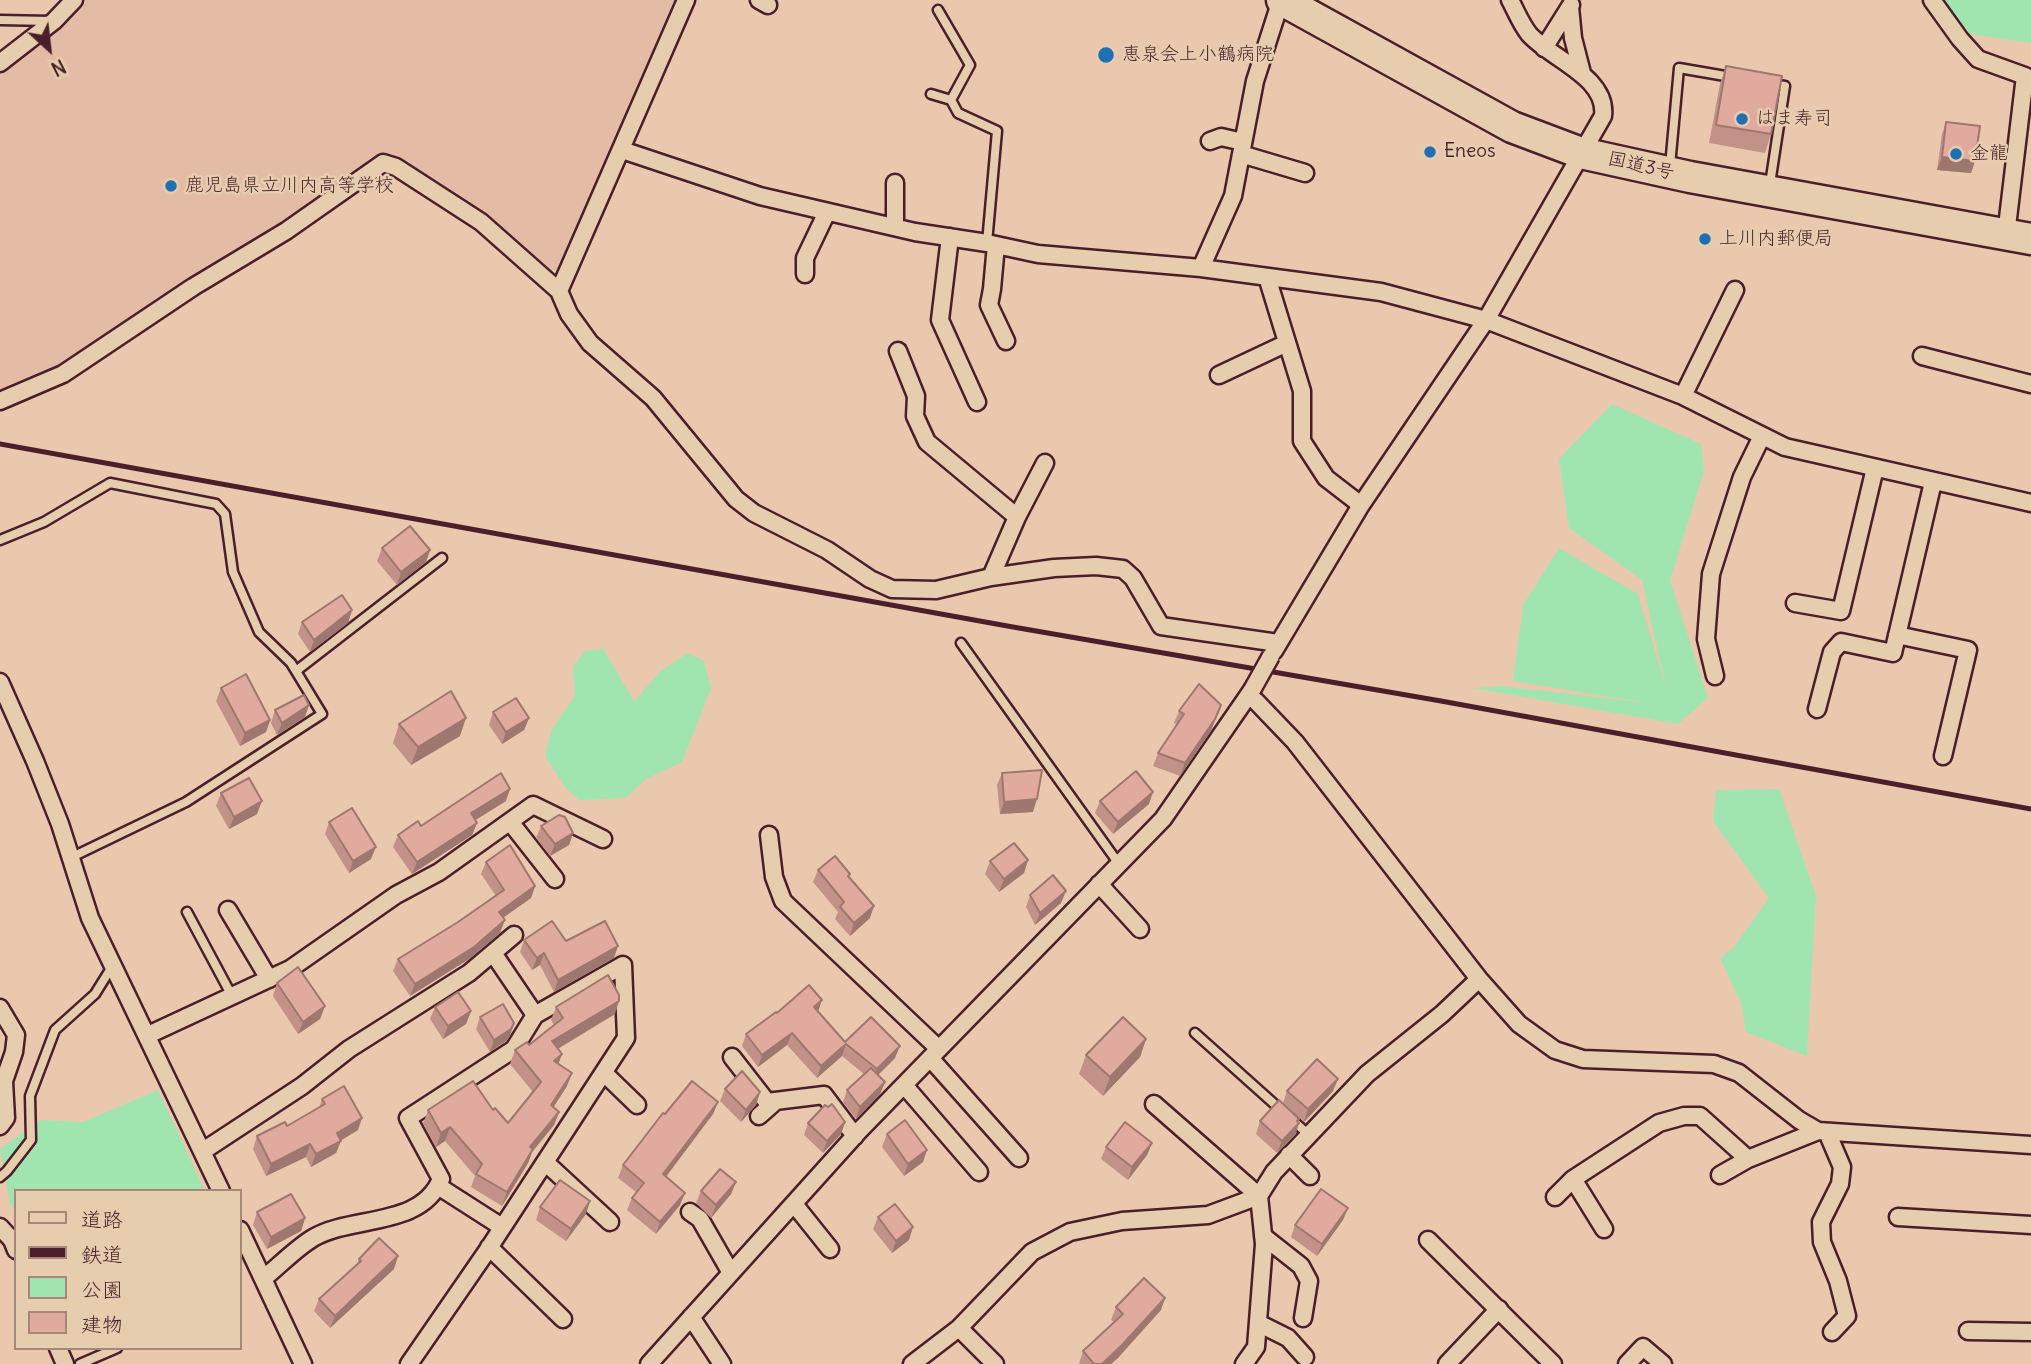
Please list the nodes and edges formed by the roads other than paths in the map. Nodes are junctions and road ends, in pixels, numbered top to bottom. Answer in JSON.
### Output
{"nodes":[{"id":1,"x":74,"y":0,"type":"edge"},
{"id":2,"x":687,"y":0,"type":"edge"},
{"id":3,"x":1282,"y":0,"type":"edge"},
{"id":4,"x":1510,"y":0,"type":"edge"},
{"id":5,"x":1932,"y":0,"type":"edge"},
{"id":6,"x":1572,"y":4,"type":"edge"},
{"id":7,"x":938,"y":10,"type":"dead end"},
{"id":8,"x":0,"y":20,"type":"edge"},
{"id":9,"x":54,"y":21,"type":"junction"},
{"id":10,"x":1544,"y":48,"type":"junction"},
{"id":11,"x":0,"y":63,"type":"edge"},
{"id":12,"x":1582,"y":73,"type":"junction"},
{"id":13,"x":1745,"y":79,"type":"edge"},
{"id":14,"x":1758,"y":82,"type":"edge"},
{"id":15,"x":931,"y":94,"type":"dead end"},
{"id":16,"x":951,"y":100,"type":"junction"},
{"id":17,"x":1210,"y":141,"type":"dead end"},
{"id":18,"x":1242,"y":148,"type":"junction"},
{"id":19,"x":622,"y":150,"type":"junction"},
{"id":20,"x":1581,"y":153,"type":"junction"},
{"id":21,"x":1669,"y":172,"type":"junction"},
{"id":22,"x":1305,"y":173,"type":"dead end"},
{"id":23,"x":895,"y":183,"type":"dead end"},
{"id":24,"x":1769,"y":191,"type":"junction"},
{"id":25,"x":827,"y":212,"type":"junction"},
{"id":26,"x":895,"y":227,"type":"junction"},
{"id":27,"x":950,"y":237,"type":"junction"},
{"id":28,"x":2019,"y":237,"type":"edge"},
{"id":29,"x":992,"y":244,"type":"junction"},
{"id":30,"x":1201,"y":268,"type":"junction"},
{"id":31,"x":804,"y":274,"type":"dead end"},
{"id":32,"x":1267,"y":277,"type":"junction"},
{"id":33,"x":1735,"y":290,"type":"dead end"},
{"id":34,"x":559,"y":291,"type":"junction"},
{"id":35,"x":1486,"y":320,"type":"junction"},
{"id":36,"x":1006,"y":341,"type":"dead end"},
{"id":37,"x":1287,"y":343,"type":"junction"},
{"id":38,"x":898,"y":351,"type":"dead end"},
{"id":39,"x":1922,"y":356,"type":"dead end"},
{"id":40,"x":1219,"y":375,"type":"dead end"},
{"id":41,"x":2031,"y":384,"type":"edge"},
{"id":42,"x":1683,"y":396,"type":"junction"},
{"id":43,"x":0,"y":401,"type":"edge"},
{"id":44,"x":977,"y":402,"type":"dead end"},
{"id":45,"x":1762,"y":436,"type":"junction"},
{"id":46,"x":1045,"y":463,"type":"dead end"},
{"id":47,"x":1875,"y":468,"type":"junction"},
{"id":48,"x":1933,"y":482,"type":"junction"},
{"id":49,"x":2031,"y":503,"type":"edge"},
{"id":50,"x":1360,"y":505,"type":"junction"},
{"id":51,"x":1017,"y":517,"type":"junction"},
{"id":52,"x":0,"y":540,"type":"edge"},
{"id":53,"x":442,"y":558,"type":"dead end"},
{"id":54,"x":991,"y":577,"type":"junction"},
{"id":55,"x":1795,"y":603,"type":"dead end"},
{"id":56,"x":1897,"y":635,"type":"junction"},
{"id":57,"x":961,"y":643,"type":"dead end"},
{"id":58,"x":1274,"y":650,"type":"junction"},
{"id":59,"x":296,"y":671,"type":"junction"},
{"id":60,"x":1715,"y":676,"type":"dead end"},
{"id":61,"x":0,"y":682,"type":"edge"},
{"id":62,"x":1250,"y":692,"type":"junction"},
{"id":63,"x":1817,"y":709,"type":"dead end"},
{"id":64,"x":1943,"y":756,"type":"dead end"},
{"id":65,"x":511,"y":822,"type":"junction"},
{"id":66,"x":769,"y":835,"type":"dead end"},
{"id":67,"x":603,"y":839,"type":"dead end"},
{"id":68,"x":71,"y":858,"type":"junction"},
{"id":69,"x":1119,"y":864,"type":"junction"},
{"id":70,"x":555,"y":879,"type":"dead end"},
{"id":71,"x":1100,"y":884,"type":"junction"},
{"id":72,"x":228,"y":910,"type":"dead end"},
{"id":73,"x":187,"y":912,"type":"dead end"},
{"id":74,"x":1140,"y":929,"type":"dead end"},
{"id":75,"x":514,"y":935,"type":"dead end"},
{"id":76,"x":493,"y":953,"type":"junction"},
{"id":77,"x":113,"y":965,"type":"junction"},
{"id":78,"x":269,"y":979,"type":"junction"},
{"id":79,"x":1479,"y":979,"type":"junction"},
{"id":80,"x":232,"y":996,"type":"junction"},
{"id":81,"x":0,"y":1009,"type":"edge"},
{"id":82,"x":535,"y":1015,"type":"junction"},
{"id":83,"x":1195,"y":1033,"type":"dead end"},
{"id":84,"x":148,"y":1035,"type":"junction"},
{"id":85,"x":934,"y":1054,"type":"junction"},
{"id":86,"x":732,"y":1057,"type":"dead end"},
{"id":87,"x":604,"y":1073,"type":"junction"},
{"id":88,"x":2,"y":1082,"type":"edge"},
{"id":89,"x":904,"y":1085,"type":"junction"},
{"id":90,"x":776,"y":1101,"type":"junction"},
{"id":91,"x":1154,"y":1104,"type":"dead end"},
{"id":92,"x":638,"y":1105,"type":"dead end"},
{"id":93,"x":759,"y":1116,"type":"dead end"},
{"id":94,"x":0,"y":1126,"type":"edge"},
{"id":95,"x":1822,"y":1131,"type":"junction"},
{"id":96,"x":1309,"y":1135,"type":"junction"},
{"id":97,"x":855,"y":1136,"type":"junction"},
{"id":98,"x":2031,"y":1145,"type":"edge"},
{"id":99,"x":203,"y":1151,"type":"junction"},
{"id":100,"x":1289,"y":1155,"type":"junction"},
{"id":101,"x":1018,"y":1158,"type":"dead end"},
{"id":102,"x":1748,"y":1159,"type":"junction"},
{"id":103,"x":545,"y":1162,"type":"junction"},
{"id":104,"x":979,"y":1172,"type":"dead end"},
{"id":105,"x":1720,"y":1175,"type":"dead end"},
{"id":106,"x":1310,"y":1176,"type":"dead end"},
{"id":107,"x":0,"y":1177,"type":"edge"},
{"id":108,"x":1573,"y":1179,"type":"junction"},
{"id":109,"x":438,"y":1186,"type":"junction"},
{"id":110,"x":220,"y":1189,"type":"edge"},
{"id":111,"x":1259,"y":1196,"type":"junction"},
{"id":112,"x":1555,"y":1196,"type":"dead end"},
{"id":113,"x":794,"y":1204,"type":"junction"},
{"id":114,"x":690,"y":1212,"type":"dead end"},
{"id":115,"x":1898,"y":1217,"type":"dead end"},
{"id":116,"x":610,"y":1222,"type":"dead end"},
{"id":117,"x":2031,"y":1224,"type":"edge"},
{"id":118,"x":0,"y":1227,"type":"edge"},
{"id":119,"x":502,"y":1227,"type":"junction"},
{"id":120,"x":1604,"y":1229,"type":"dead end"},
{"id":121,"x":242,"y":1234,"type":"edge"},
{"id":122,"x":1263,"y":1236,"type":"junction"},
{"id":123,"x":1428,"y":1240,"type":"dead end"},
{"id":124,"x":14,"y":1245,"type":"edge"},
{"id":125,"x":489,"y":1247,"type":"junction"},
{"id":126,"x":830,"y":1249,"type":"dead end"},
{"id":127,"x":731,"y":1273,"type":"junction"},
{"id":128,"x":263,"y":1279,"type":"junction"},
{"id":129,"x":1499,"y":1309,"type":"junction"},
{"id":130,"x":691,"y":1317,"type":"junction"},
{"id":131,"x":1303,"y":1318,"type":"dead end"},
{"id":132,"x":563,"y":1319,"type":"dead end"},
{"id":133,"x":1258,"y":1324,"type":"junction"},
{"id":134,"x":959,"y":1328,"type":"junction"},
{"id":135,"x":1968,"y":1331,"type":"dead end"},
{"id":136,"x":1832,"y":1332,"type":"dead end"},
{"id":137,"x":2031,"y":1332,"type":"edge"},
{"id":138,"x":112,"y":1350,"type":"edge"},
{"id":139,"x":1305,"y":1357,"type":"dead end"},
{"id":140,"x":80,"y":1364,"type":"edge"},
{"id":141,"x":303,"y":1364,"type":"edge"},
{"id":142,"x":409,"y":1364,"type":"edge"},
{"id":143,"x":649,"y":1364,"type":"edge"},
{"id":144,"x":722,"y":1364,"type":"edge"},
{"id":145,"x":912,"y":1364,"type":"edge"},
{"id":146,"x":995,"y":1364,"type":"edge"},
{"id":147,"x":1244,"y":1364,"type":"edge"},
{"id":148,"x":1447,"y":1364,"type":"edge"},
{"id":149,"x":1553,"y":1364,"type":"edge"},
{"id":150,"x":1627,"y":1364,"type":"edge"},
{"id":151,"x":1663,"y":1364,"type":"edge"}],
"edges":[{"from":1,"to":9,"type":"street"},
{"from":2,"to":19,"type":"street"},
{"from":3,"to":18,"type":"street"},
{"from":3,"to":20,"type":"highway","name":"国道3号"},
{"from":4,"to":10,"type":"street"},
{"from":5,"to":28,"type":"street"},
{"from":6,"to":10,"type":"street"},
{"from":6,"to":12,"type":"street"},
{"from":7,"to":16,"type":"lane"},
{"from":8,"to":9,"type":"lane"},
{"from":9,"to":11,"type":"street"},
{"from":10,"to":12,"type":"street"},
{"from":12,"to":20,"type":"street"},
{"from":13,"to":21,"type":"lane"},
{"from":14,"to":24,"type":"lane"},
{"from":15,"to":16,"type":"lane"},
{"from":16,"to":29,"type":"lane"},
{"from":17,"to":18,"type":"street"},
{"from":18,"to":22,"type":"street"},
{"from":18,"to":30,"type":"street"},
{"from":19,"to":25,"type":"street"},
{"from":19,"to":34,"type":"street"},
{"from":20,"to":21,"type":"highway","name":"国道3号"},
{"from":20,"to":35,"type":"street"},
{"from":21,"to":24,"type":"highway","name":"国道3号"},
{"from":23,"to":26,"type":"street"},
{"from":24,"to":28,"type":"highway","name":"国道3号"},
{"from":25,"to":26,"type":"street"},
{"from":25,"to":31,"type":"street"},
{"from":26,"to":27,"type":"street"},
{"from":27,"to":29,"type":"street"},
{"from":27,"to":44,"type":"street"},
{"from":29,"to":30,"type":"street"},
{"from":29,"to":36,"type":"street"},
{"from":30,"to":32,"type":"street"},
{"from":32,"to":35,"type":"street"},
{"from":32,"to":37,"type":"street"},
{"from":33,"to":42,"type":"street"},
{"from":34,"to":43,"type":"street"},
{"from":34,"to":54,"type":"street"},
{"from":35,"to":42,"type":"street"},
{"from":35,"to":50,"type":"street"},
{"from":37,"to":40,"type":"street"},
{"from":37,"to":50,"type":"street"},
{"from":38,"to":51,"type":"street"},
{"from":39,"to":41,"type":"street"},
{"from":42,"to":45,"type":"street"},
{"from":45,"to":47,"type":"street"},
{"from":45,"to":60,"type":"street"},
{"from":46,"to":51,"type":"street"},
{"from":47,"to":48,"type":"street"},
{"from":47,"to":55,"type":"street"},
{"from":48,"to":49,"type":"street"},
{"from":48,"to":56,"type":"street"},
{"from":50,"to":58,"type":"street"},
{"from":51,"to":54,"type":"street"},
{"from":52,"to":59,"type":"lane"},
{"from":53,"to":59,"type":"lane"},
{"from":54,"to":58,"type":"street"},
{"from":56,"to":63,"type":"street"},
{"from":56,"to":64,"type":"street"},
{"from":57,"to":69,"type":"lane"},
{"from":58,"to":62,"type":"street","bridge":true},
{"from":59,"to":68,"type":"lane"},
{"from":61,"to":68,"type":"street"},
{"from":62,"to":69,"type":"street"},
{"from":62,"to":79,"type":"street"},
{"from":65,"to":67,"type":"street"},
{"from":65,"to":70,"type":"street"},
{"from":65,"to":78,"type":"street"},
{"from":66,"to":85,"type":"street"},
{"from":68,"to":77,"type":"street"},
{"from":69,"to":71,"type":"street"},
{"from":71,"to":74,"type":"street"},
{"from":71,"to":85,"type":"street"},
{"from":72,"to":78,"type":"street"},
{"from":73,"to":80,"type":"lane"},
{"from":75,"to":76,"type":"street"},
{"from":76,"to":82,"type":"street"},
{"from":76,"to":99,"type":"street"},
{"from":77,"to":84,"type":"street"},
{"from":77,"to":107,"type":"lane"},
{"from":78,"to":80,"type":"street"},
{"from":79,"to":95,"type":"street"},
{"from":79,"to":96,"type":"street"},
{"from":80,"to":84,"type":"street"},
{"from":81,"to":88,"type":"street"},
{"from":82,"to":87,"type":"street"},
{"from":82,"to":109,"type":"street"},
{"from":83,"to":96,"type":"lane"},
{"from":84,"to":99,"type":"street"},
{"from":85,"to":89,"type":"street"},
{"from":85,"to":101,"type":"street"},
{"from":86,"to":90,"type":"street"},
{"from":87,"to":92,"type":"street"},
{"from":87,"to":103,"type":"street"},
{"from":88,"to":94,"type":"street"},
{"from":89,"to":97,"type":"street"},
{"from":89,"to":104,"type":"street"},
{"from":90,"to":93,"type":"street"},
{"from":90,"to":97,"type":"street"},
{"from":91,"to":111,"type":"street"},
{"from":95,"to":98,"type":"street"},
{"from":95,"to":102,"type":"street"},
{"from":95,"to":136,"type":"street"},
{"from":96,"to":100,"type":"street"},
{"from":97,"to":113,"type":"street"},
{"from":99,"to":110,"type":"street"},
{"from":100,"to":106,"type":"street"},
{"from":100,"to":111,"type":"street"},
{"from":102,"to":105,"type":"street"},
{"from":102,"to":108,"type":"street"},
{"from":103,"to":116,"type":"street"},
{"from":103,"to":119,"type":"street"},
{"from":108,"to":112,"type":"street"},
{"from":108,"to":120,"type":"street"},
{"from":109,"to":119,"type":"street"},
{"from":109,"to":128,"type":"street"},
{"from":111,"to":122,"type":"street"},
{"from":111,"to":134,"type":"street"},
{"from":113,"to":126,"type":"street"},
{"from":113,"to":127,"type":"street"},
{"from":114,"to":127,"type":"street"},
{"from":115,"to":117,"type":"street"},
{"from":118,"to":124,"type":"street"},
{"from":119,"to":125,"type":"street"},
{"from":121,"to":128,"type":"street"},
{"from":122,"to":131,"type":"street"},
{"from":122,"to":133,"type":"street"},
{"from":123,"to":129,"type":"street"},
{"from":125,"to":132,"type":"street"},
{"from":125,"to":142,"type":"street"},
{"from":127,"to":130,"type":"street"},
{"from":128,"to":141,"type":"street"},
{"from":129,"to":148,"type":"street"},
{"from":129,"to":149,"type":"street"},
{"from":130,"to":143,"type":"street"},
{"from":130,"to":144,"type":"street"},
{"from":133,"to":139,"type":"street"},
{"from":133,"to":147,"type":"street"},
{"from":134,"to":145,"type":"street"},
{"from":134,"to":146,"type":"street"},
{"from":135,"to":137,"type":"street"},
{"from":138,"to":140,"type":"lane"},
{"from":150,"to":151,"type":"street"}]}
